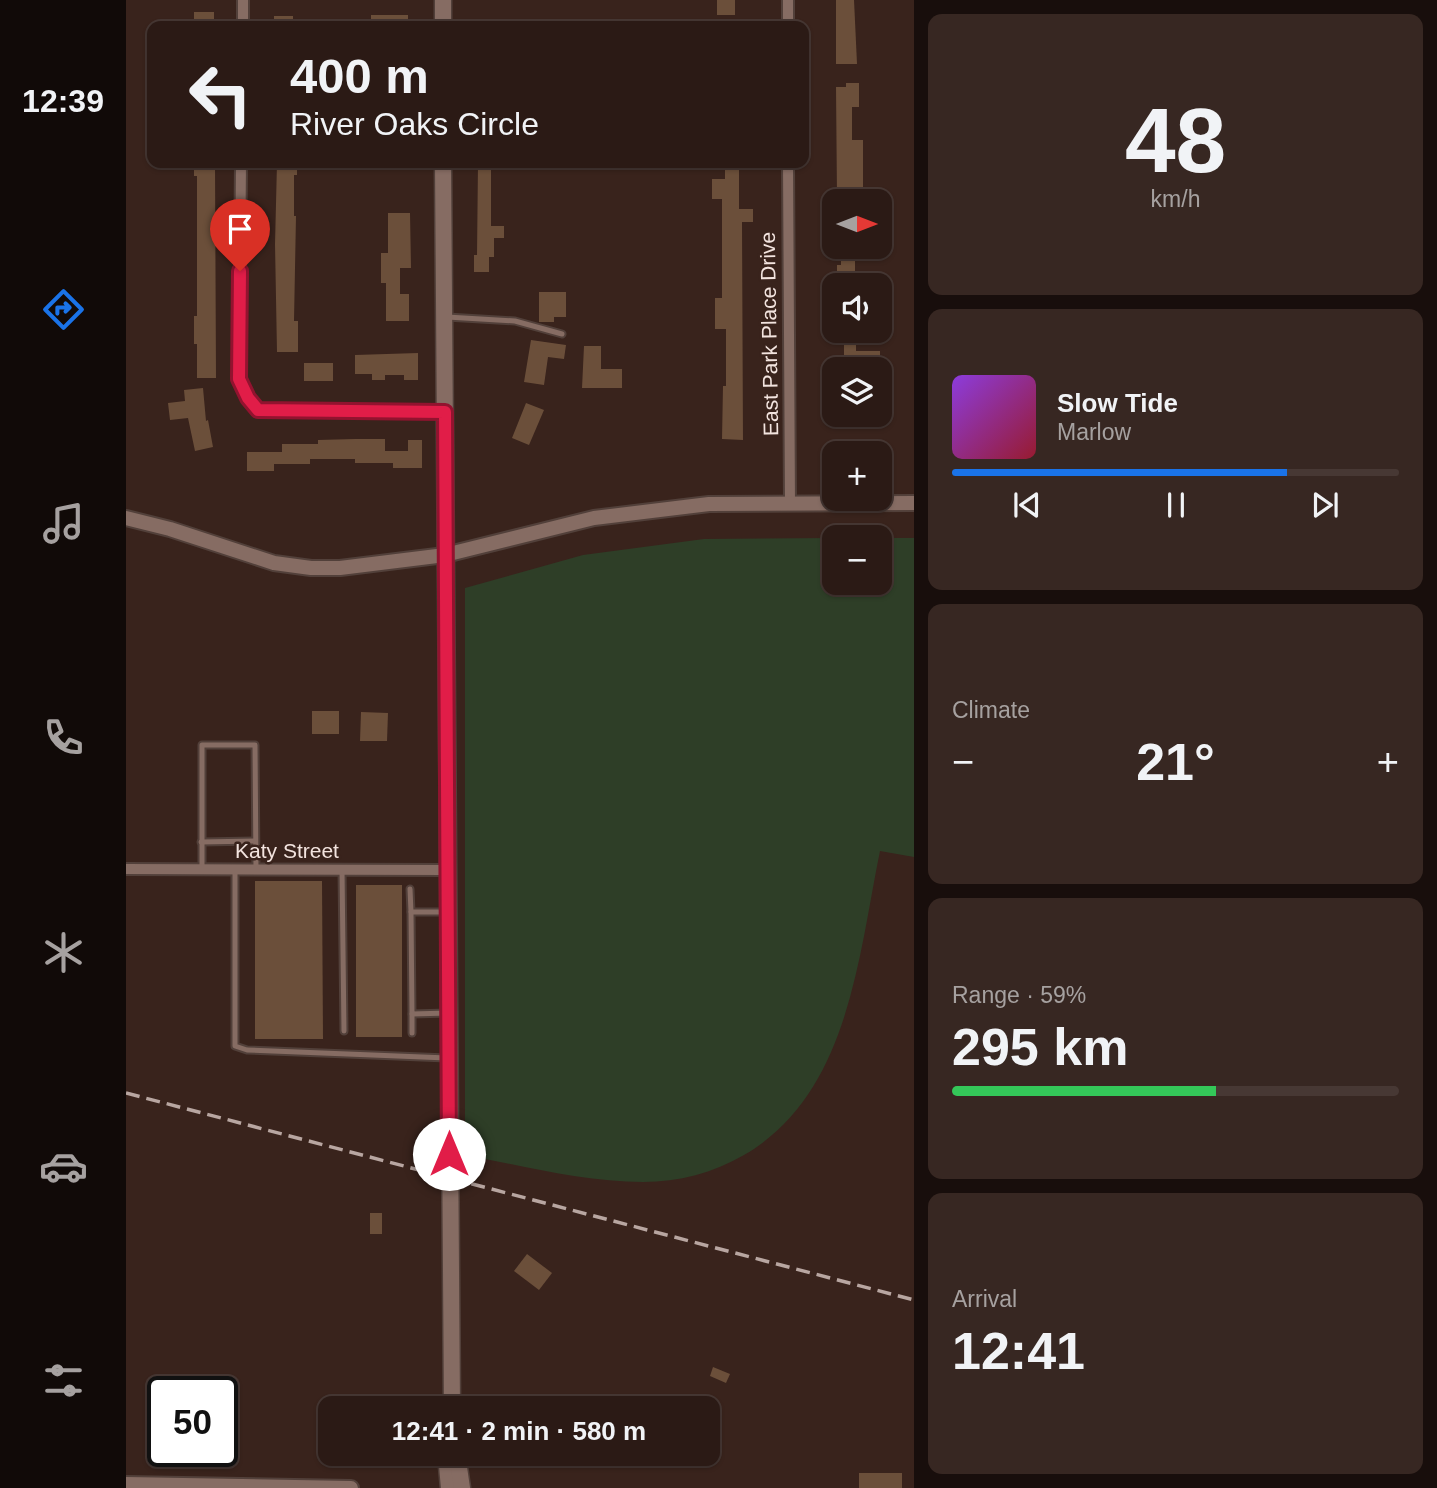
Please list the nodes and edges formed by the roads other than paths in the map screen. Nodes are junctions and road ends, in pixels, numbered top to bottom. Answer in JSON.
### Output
{"nodes":[{"id":1,"x":243,"y":0,"type":"edge"},
{"id":2,"x":443,"y":0,"type":"edge"},
{"id":3,"x":788,"y":0,"type":"edge"},
{"id":4,"x":243,"y":21,"type":"edge"},
{"id":5,"x":443,"y":21,"type":"edge"},
{"id":6,"x":788,"y":21,"type":"edge"},
{"id":7,"x":241,"y":168,"type":"edge"},
{"id":8,"x":443,"y":168,"type":"edge"},
{"id":9,"x":788,"y":168,"type":"edge"},
{"id":10,"x":444,"y":317,"type":"junction"},
{"id":11,"x":562,"y":334,"type":"dead end"},
{"id":12,"x":445,"y":412,"type":"junction"},
{"id":13,"x":914,"y":503,"type":"edge"},
{"id":14,"x":790,"y":505,"type":"junction"},
{"id":15,"x":126,"y":518,"type":"edge"},
{"id":16,"x":445,"y":555,"type":"junction"},
{"id":17,"x":255,"y":841,"type":"junction"},
{"id":18,"x":201,"y":842,"type":"junction"},
{"id":19,"x":126,"y":869,"type":"edge"},
{"id":20,"x":202,"y":869,"type":"junction"},
{"id":21,"x":235,"y":869,"type":"junction"},
{"id":22,"x":256,"y":869,"type":"junction"},
{"id":23,"x":342,"y":870,"type":"junction"},
{"id":24,"x":448,"y":870,"type":"junction"},
{"id":25,"x":410,"y":889,"type":"dead end"},
{"id":26,"x":411,"y":912,"type":"junction"},
{"id":27,"x":448,"y":912,"type":"junction"},
{"id":28,"x":449,"y":1013,"type":"junction"},
{"id":29,"x":412,"y":1014,"type":"junction"},
{"id":30,"x":344,"y":1031,"type":"dead end"},
{"id":31,"x":412,"y":1033,"type":"dead end"},
{"id":32,"x":449,"y":1058,"type":"junction"},
{"id":33,"x":452,"y":1396,"type":"edge"},
{"id":34,"x":447,"y":1466,"type":"edge"},
{"id":35,"x":459,"y":1466,"type":"edge"},
{"id":36,"x":126,"y":1484,"type":"edge"},
{"id":37,"x":351,"y":1488,"type":"edge"},
{"id":38,"x":449,"y":1488,"type":"edge"},
{"id":39,"x":462,"y":1488,"type":"edge"}],
"edges":[{"from":1,"to":4,"type":"street"},
{"from":2,"to":5,"type":"main road"},
{"from":3,"to":6,"type":"street"},
{"from":7,"to":12,"type":"street"},
{"from":8,"to":10,"type":"main road"},
{"from":9,"to":14,"type":"street","name":"East Park Place Drive"},
{"from":10,"to":11,"type":"lane"},
{"from":10,"to":12,"type":"main road"},
{"from":12,"to":16,"type":"main road"},
{"from":13,"to":14,"type":"street"},
{"from":14,"to":16,"type":"street"},
{"from":15,"to":16,"type":"street"},
{"from":16,"to":24,"type":"main road"},
{"from":17,"to":18,"type":"lane"},
{"from":17,"to":18,"type":"lane"},
{"from":17,"to":22,"type":"lane"},
{"from":18,"to":20,"type":"lane"},
{"from":19,"to":20,"type":"street","name":"Katy Street"},
{"from":20,"to":21,"type":"street","name":"Katy Street"},
{"from":21,"to":22,"type":"street","name":"Katy Street"},
{"from":21,"to":32,"type":"lane"},
{"from":22,"to":23,"type":"street","name":"Katy Street"},
{"from":23,"to":24,"type":"street","name":"Katy Street"},
{"from":23,"to":30,"type":"lane"},
{"from":24,"to":27,"type":"main road"},
{"from":25,"to":26,"type":"lane"},
{"from":26,"to":27,"type":"lane"},
{"from":26,"to":29,"type":"lane"},
{"from":27,"to":28,"type":"main road"},
{"from":28,"to":29,"type":"lane"},
{"from":28,"to":32,"type":"main road"},
{"from":29,"to":31,"type":"lane"},
{"from":32,"to":33,"type":"main road"},
{"from":34,"to":38,"type":"main road"},
{"from":35,"to":39,"type":"main road"},
{"from":36,"to":37,"type":"street"}]}
